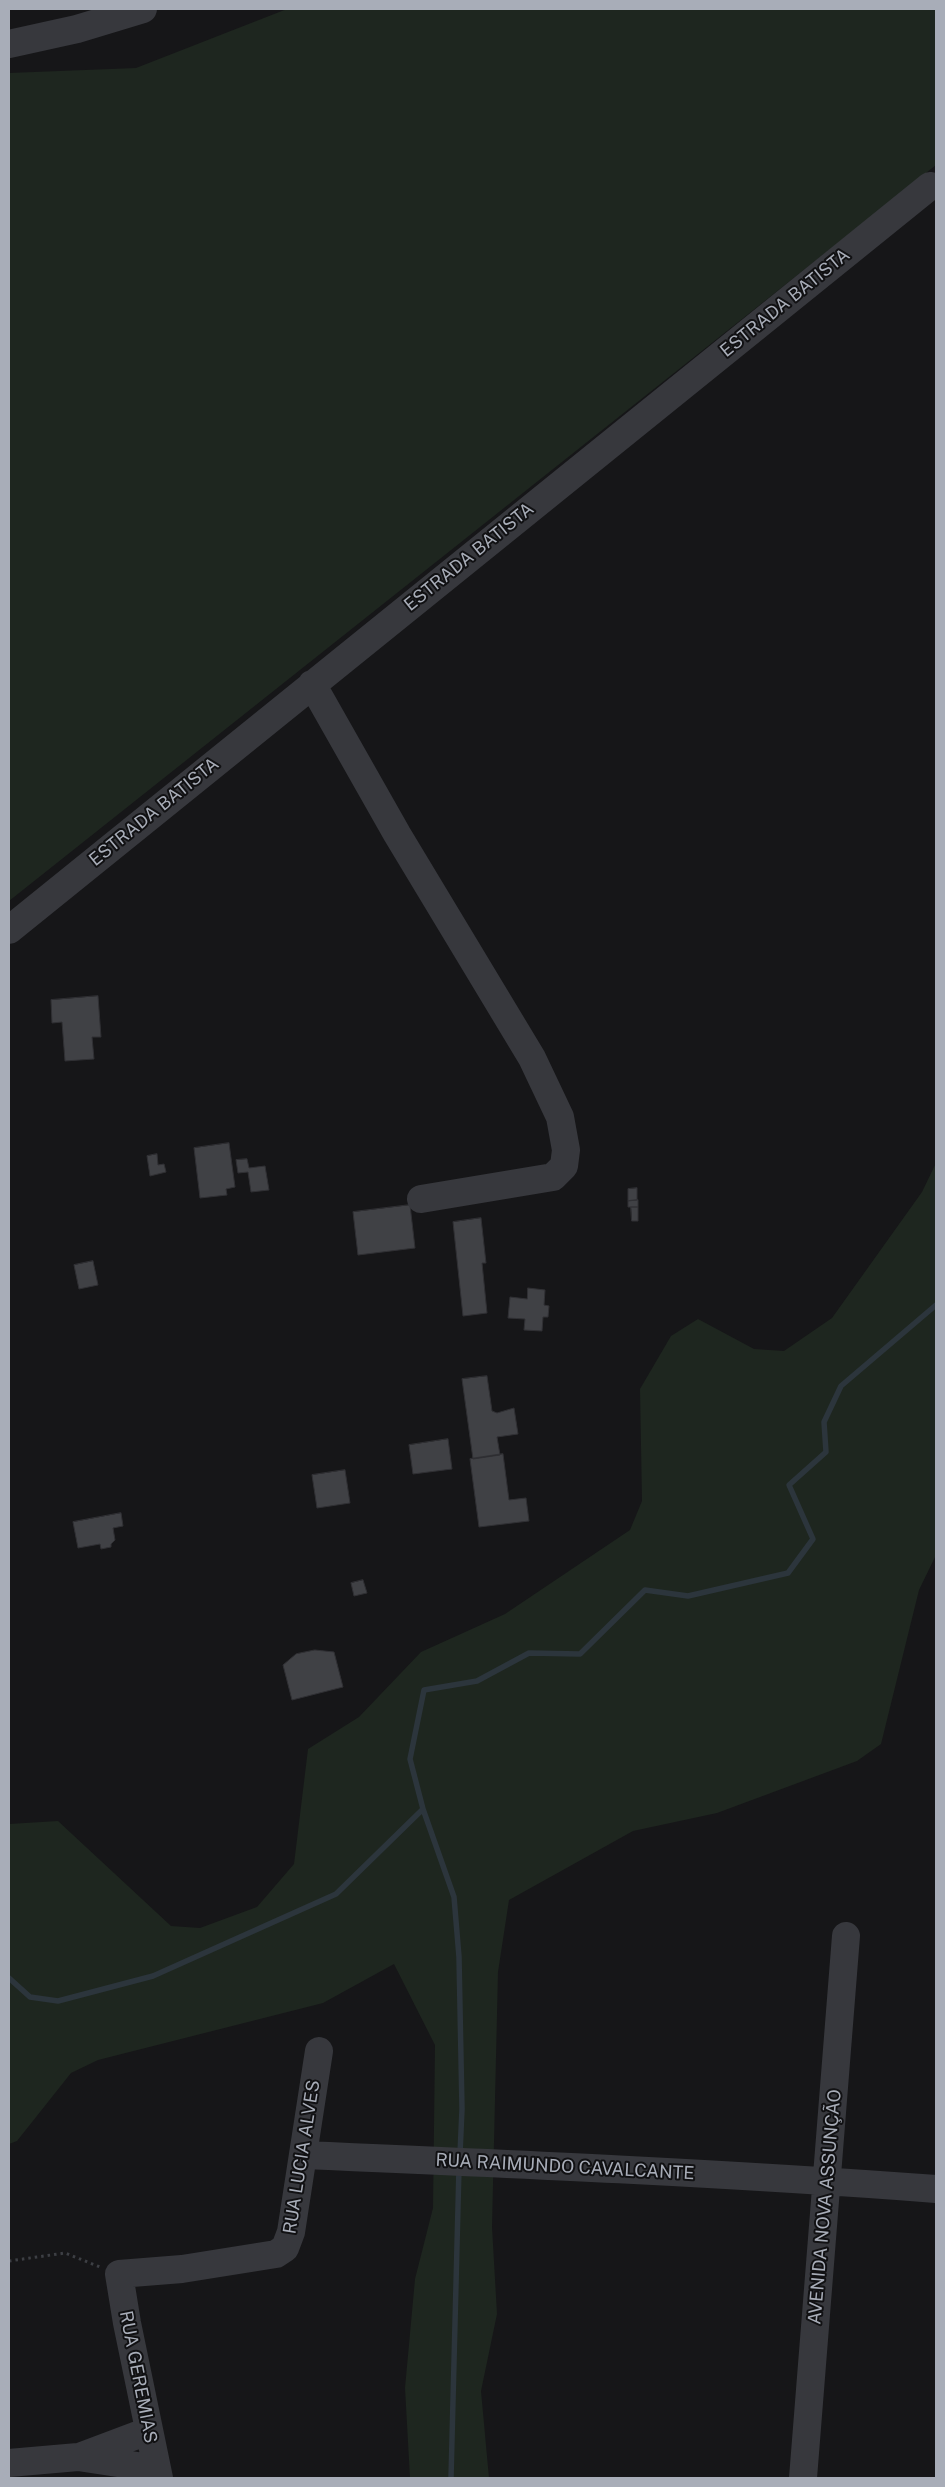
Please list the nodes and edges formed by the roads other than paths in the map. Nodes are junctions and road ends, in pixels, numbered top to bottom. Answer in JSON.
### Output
{"nodes":[{"id":1,"x":143,"y":9,"type":"edge"},
{"id":2,"x":9,"y":44,"type":"edge"},
{"id":3,"x":930,"y":186,"type":"dead end"},
{"id":4,"x":312,"y":684,"type":"junction"},
{"id":5,"x":9,"y":930,"type":"edge"},
{"id":6,"x":421,"y":1199,"type":"dead end"},
{"id":7,"x":846,"y":1936,"type":"dead end"},
{"id":8,"x":320,"y":2051,"type":"dead end"},
{"id":9,"x":303,"y":2155,"type":"junction"},
{"id":10,"x":828,"y":2181,"type":"junction"},
{"id":11,"x":936,"y":2189,"type":"edge"},
{"id":12,"x":119,"y":2274,"type":"joint"},
{"id":13,"x":148,"y":2431,"type":"junction"},
{"id":14,"x":78,"y":2458,"type":"junction"},
{"id":15,"x":9,"y":2463,"type":"edge"},
{"id":16,"x":158,"y":2473,"type":"edge"},
{"id":17,"x":803,"y":2478,"type":"edge"}],
"edges":[{"from":1,"to":2,"type":"street"},
{"from":3,"to":4,"type":"street","name":"ESTRADA BATISTA"},
{"from":4,"to":5,"type":"street","name":"ESTRADA BATISTA"},
{"from":4,"to":6,"type":"street"},
{"from":7,"to":10,"type":"street","name":"AVENIDA NOVA ASSUNÇÃO"},
{"from":8,"to":9,"type":"street","name":"RUA LUCIA ALVES"},
{"from":9,"to":10,"type":"street","name":"RUA RAIMUNDO CAVALCANTE"},
{"from":9,"to":12,"type":"street","name":"RUA LUCIA ALVES"},
{"from":10,"to":11,"type":"street","name":"RUA RAIMUNDO CAVALCANTE"},
{"from":10,"to":17,"type":"street","name":"AVENIDA NOVA ASSUNÇÃO"},
{"from":12,"to":13,"type":"street","name":"RUA GEREMIAS"},
{"from":13,"to":14,"type":"street"},
{"from":13,"to":16,"type":"street","name":"RUA GEREMIAS"},
{"from":14,"to":15,"type":"street"},
{"from":14,"to":16,"type":"street"}]}
